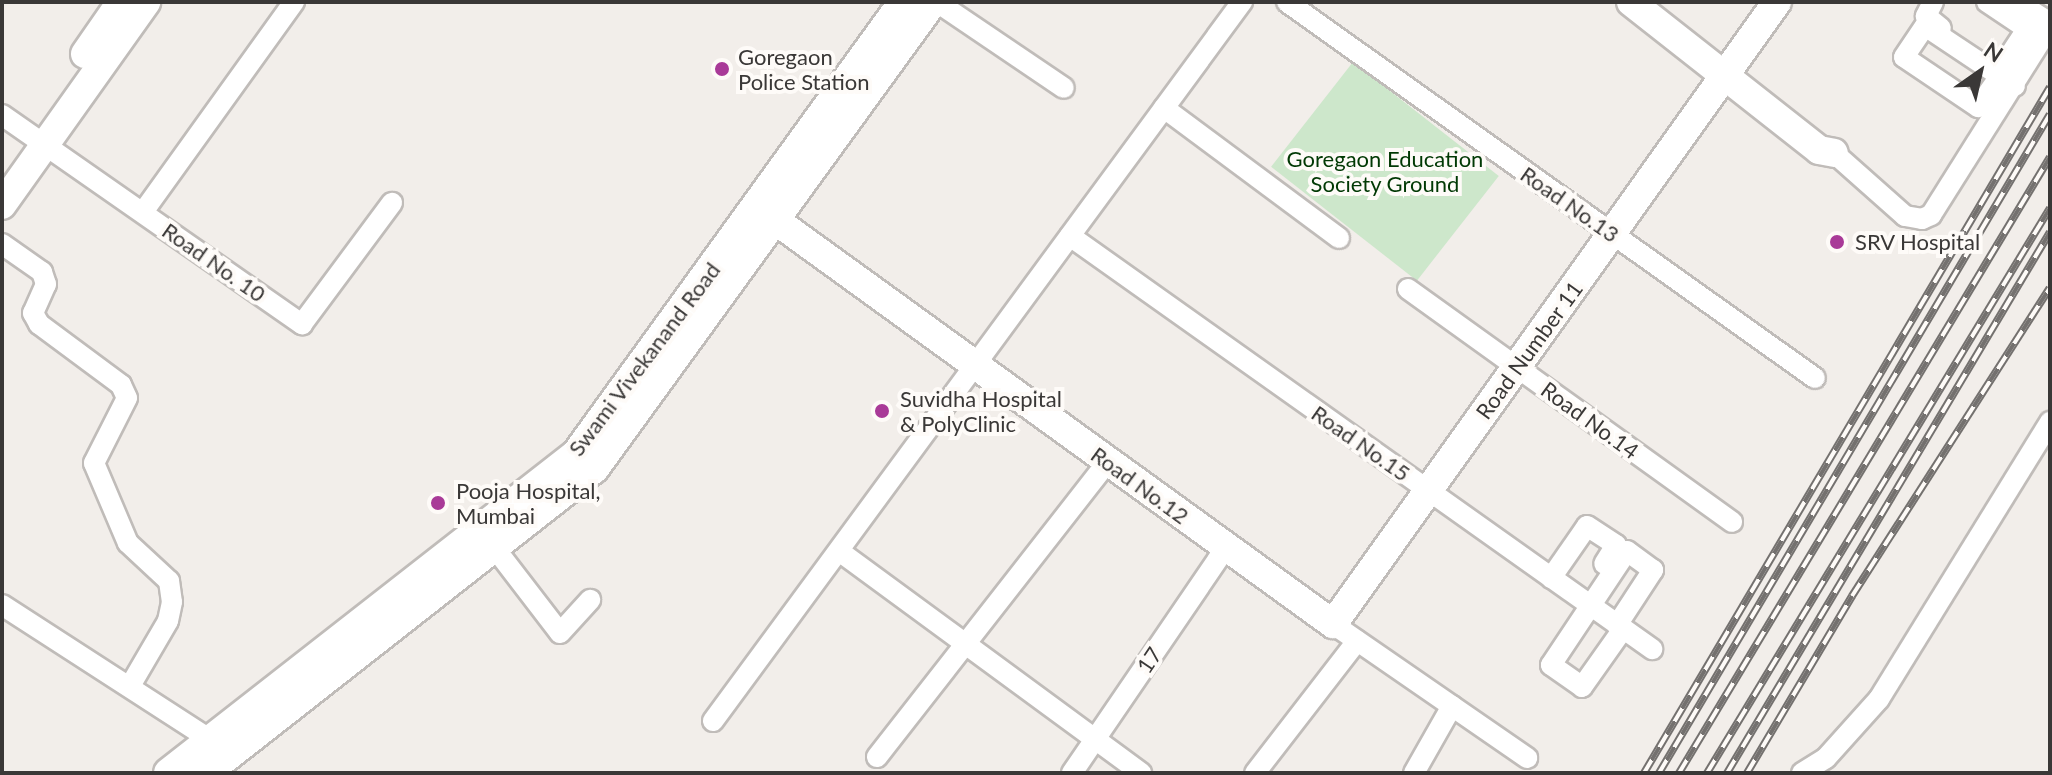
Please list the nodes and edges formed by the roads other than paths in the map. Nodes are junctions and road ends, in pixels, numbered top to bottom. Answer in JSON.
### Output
{"nodes":[{"id":1,"x":121,"y":2,"type":"edge"},
{"id":2,"x":146,"y":2,"type":"edge"},
{"id":3,"x":294,"y":2,"type":"edge"},
{"id":4,"x":904,"y":2,"type":"edge"},
{"id":5,"x":935,"y":2,"type":"edge"},
{"id":6,"x":1242,"y":2,"type":"edge"},
{"id":7,"x":1287,"y":2,"type":"edge"},
{"id":8,"x":1631,"y":2,"type":"edge"},
{"id":9,"x":1658,"y":2,"type":"edge"},
{"id":10,"x":1777,"y":2,"type":"edge"},
{"id":11,"x":1933,"y":2,"type":"edge"},
{"id":12,"x":1987,"y":2,"type":"edge"},
{"id":13,"x":2035,"y":19,"type":"edge"},
{"id":14,"x":1730,"y":68,"type":"junction"},
{"id":15,"x":2009,"y":77,"type":"junction"},
{"id":16,"x":1064,"y":88,"type":"dead end"},
{"id":17,"x":1164,"y":108,"type":"junction"},
{"id":18,"x":1990,"y":108,"type":"junction"},
{"id":19,"x":2,"y":115,"type":"edge"},
{"id":20,"x":36,"y":140,"type":"junction"},
{"id":21,"x":1834,"y":153,"type":"joint"},
{"id":22,"x":2,"y":173,"type":"edge"},
{"id":23,"x":392,"y":203,"type":"dead end"},
{"id":24,"x":2,"y":205,"type":"edge"},
{"id":25,"x":143,"y":212,"type":"junction"},
{"id":26,"x":766,"y":214,"type":"junction"},
{"id":27,"x":1612,"y":234,"type":"junction"},
{"id":28,"x":1070,"y":236,"type":"junction"},
{"id":29,"x":1339,"y":238,"type":"dead end"},
{"id":30,"x":2,"y":244,"type":"edge"},
{"id":31,"x":1408,"y":289,"type":"dead end"},
{"id":32,"x":975,"y":365,"type":"junction"},
{"id":33,"x":1516,"y":367,"type":"junction"},
{"id":34,"x":1815,"y":378,"type":"dead end"},
{"id":35,"x":2050,"y":422,"type":"edge"},
{"id":36,"x":1108,"y":461,"type":"junction"},
{"id":37,"x":1428,"y":490,"type":"junction"},
{"id":38,"x":521,"y":512,"type":"junction"},
{"id":39,"x":1732,"y":522,"type":"dead end"},
{"id":40,"x":494,"y":547,"type":"junction"},
{"id":41,"x":1226,"y":547,"type":"junction"},
{"id":42,"x":839,"y":551,"type":"junction"},
{"id":43,"x":1554,"y":574,"type":"junction"},
{"id":44,"x":590,"y":600,"type":"dead end"},
{"id":45,"x":1586,"y":601,"type":"junction"},
{"id":46,"x":2,"y":605,"type":"edge"},
{"id":47,"x":1333,"y":624,"type":"junction"},
{"id":48,"x":1620,"y":627,"type":"junction"},
{"id":49,"x":1357,"y":641,"type":"junction"},
{"id":50,"x":968,"y":646,"type":"junction"},
{"id":51,"x":1652,"y":649,"type":"dead end"},
{"id":52,"x":130,"y":686,"type":"junction"},
{"id":53,"x":1452,"y":706,"type":"junction"},
{"id":54,"x":713,"y":721,"type":"dead end"},
{"id":55,"x":1095,"y":739,"type":"junction"},
{"id":56,"x":216,"y":756,"type":"edge"},
{"id":57,"x":877,"y":757,"type":"dead end"},
{"id":58,"x":1527,"y":758,"type":"dead end"},
{"id":59,"x":169,"y":773,"type":"edge"},
{"id":60,"x":1072,"y":773,"type":"edge"},
{"id":61,"x":1141,"y":773,"type":"edge"},
{"id":62,"x":1255,"y":773,"type":"edge"},
{"id":63,"x":1414,"y":773,"type":"edge"},
{"id":64,"x":1802,"y":773,"type":"edge"}],
"edges":[{"from":1,"to":20,"type":"street"},
{"from":2,"to":20,"type":"street"},
{"from":3,"to":25,"type":"street"},
{"from":4,"to":26,"type":"main road","name":"Swami Vivekanand Road"},
{"from":5,"to":16,"type":"street"},
{"from":5,"to":26,"type":"main road","name":"Swami Vivekanand Road"},
{"from":6,"to":17,"type":"street"},
{"from":7,"to":27,"type":"street","name":"Road No.13"},
{"from":8,"to":14,"type":"street"},
{"from":9,"to":14,"type":"street"},
{"from":10,"to":14,"type":"street","name":"Road Number 11"},
{"from":11,"to":15,"type":"street"},
{"from":12,"to":13,"type":"street"},
{"from":13,"to":15,"type":"street"},
{"from":14,"to":21,"type":"street"},
{"from":14,"to":27,"type":"street","name":"Road Number 11"},
{"from":15,"to":18,"type":"street"},
{"from":15,"to":18,"type":"street"},
{"from":17,"to":28,"type":"street"},
{"from":17,"to":29,"type":"street"},
{"from":18,"to":21,"type":"street"},
{"from":19,"to":20,"type":"street","name":"Road No. 10"},
{"from":20,"to":22,"type":"street"},
{"from":20,"to":24,"type":"street"},
{"from":20,"to":25,"type":"street","name":"Road No. 10"},
{"from":23,"to":25,"type":"street","name":"Road No. 10"},
{"from":26,"to":32,"type":"street","name":"Road No.12"},
{"from":26,"to":38,"type":"main road","name":"Swami Vivekanand Road"},
{"from":27,"to":33,"type":"street","name":"Road Number 11"},
{"from":27,"to":34,"type":"street","name":"Road No.13"},
{"from":28,"to":32,"type":"street"},
{"from":28,"to":37,"type":"street","name":"Road No.15"},
{"from":30,"to":52,"type":"street"},
{"from":31,"to":33,"type":"street","name":"Road No.14"},
{"from":32,"to":36,"type":"street","name":"Road No.12"},
{"from":32,"to":42,"type":"street"},
{"from":33,"to":37,"type":"street","name":"Road Number 11"},
{"from":33,"to":39,"type":"street","name":"Road No.14"},
{"from":35,"to":64,"type":"street"},
{"from":36,"to":41,"type":"street","name":"Road No.12"},
{"from":36,"to":50,"type":"street"},
{"from":37,"to":43,"type":"street","name":"Road No.15"},
{"from":37,"to":47,"type":"street","name":"Road Number 11"},
{"from":38,"to":40,"type":"main road","name":"Swami Vivekanand Road"},
{"from":38,"to":56,"type":"main road","name":"Swami Vivekanand Road"},
{"from":40,"to":44,"type":"street"},
{"from":40,"to":56,"type":"main road","name":"Swami Vivekanand Road"},
{"from":41,"to":47,"type":"street","name":"Road No.12"},
{"from":41,"to":55,"type":"street","name":"17"},
{"from":42,"to":50,"type":"street"},
{"from":42,"to":54,"type":"street"},
{"from":43,"to":45,"type":"street","name":"Road No.15"},
{"from":43,"to":45,"type":"street"},
{"from":45,"to":48,"type":"street","name":"Road No.15"},
{"from":45,"to":48,"type":"street"},
{"from":45,"to":48,"type":"street"},
{"from":46,"to":52,"type":"street"},
{"from":47,"to":49,"type":"street","name":"Road No.12"},
{"from":48,"to":51,"type":"street","name":"Road No.15"},
{"from":49,"to":53,"type":"street","name":"Road No.12"},
{"from":49,"to":62,"type":"street"},
{"from":50,"to":55,"type":"street"},
{"from":50,"to":57,"type":"street"},
{"from":52,"to":56,"type":"street"},
{"from":53,"to":58,"type":"street","name":"Road No.12"},
{"from":53,"to":63,"type":"street"},
{"from":55,"to":60,"type":"street","name":"17"},
{"from":55,"to":61,"type":"street"},
{"from":56,"to":59,"type":"main road","name":"Swami Vivekanand Road"}]}
